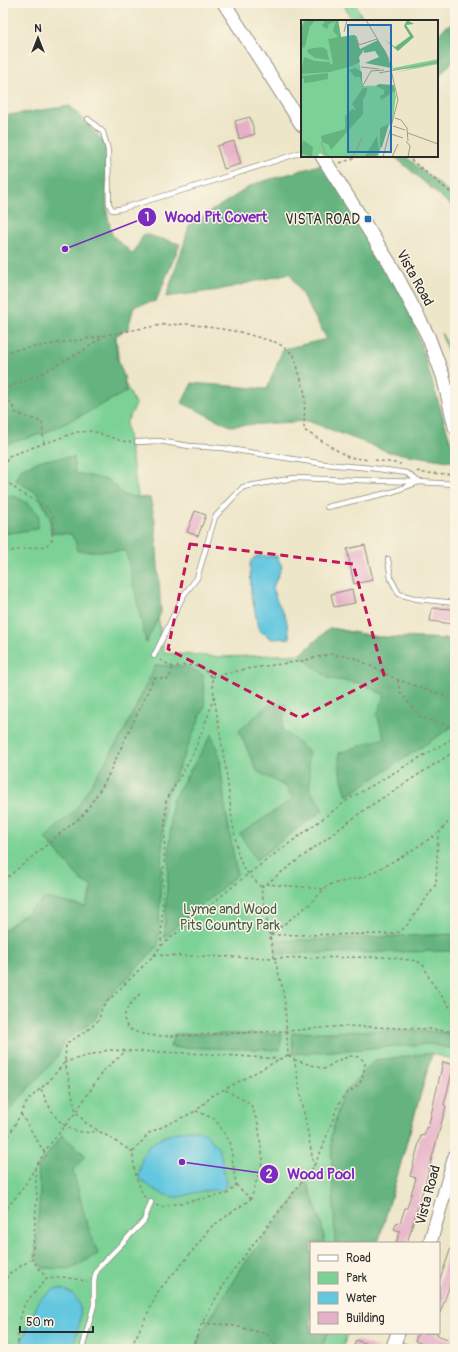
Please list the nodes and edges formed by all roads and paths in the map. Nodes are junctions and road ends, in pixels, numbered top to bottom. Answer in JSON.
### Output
{"nodes":[{"id":1,"x":224,"y":3,"type":"edge"},
{"id":2,"x":88,"y":119,"type":"dead end"},
{"id":3,"x":301,"y":122,"type":"edge"},
{"id":4,"x":301,"y":152,"type":"edge"},
{"id":5,"x":323,"y":157,"type":"edge"},
{"id":6,"x":358,"y":157,"type":"edge"},
{"id":7,"x":407,"y":157,"type":"edge"},
{"id":8,"x":330,"y":167,"type":"junction"},
{"id":9,"x":455,"y":196,"type":"edge"},
{"id":10,"x":104,"y":335,"type":"junction"},
{"id":11,"x":3,"y":352,"type":"edge"},
{"id":12,"x":3,"y":390,"type":"edge"},
{"id":13,"x":455,"y":427,"type":"edge"},
{"id":14,"x":137,"y":442,"type":"joint"},
{"id":15,"x":44,"y":445,"type":"junction"},
{"id":16,"x":9,"y":457,"type":"junction"},
{"id":17,"x":3,"y":458,"type":"edge"},
{"id":18,"x":404,"y":466,"type":"dead end"},
{"id":19,"x":3,"y":467,"type":"edge"},
{"id":20,"x":417,"y":471,"type":"dead end"},
{"id":21,"x":455,"y":474,"type":"edge"},
{"id":22,"x":419,"y":482,"type":"junction"},
{"id":23,"x":455,"y":484,"type":"edge"},
{"id":24,"x":327,"y":507,"type":"dead end"},
{"id":25,"x":3,"y":552,"type":"edge"},
{"id":26,"x":388,"y":559,"type":"dead end"},
{"id":27,"x":455,"y":603,"type":"edge"},
{"id":28,"x":154,"y":656,"type":"joint"},
{"id":29,"x":173,"y":667,"type":"junction"},
{"id":30,"x":212,"y":677,"type":"junction"},
{"id":31,"x":398,"y":680,"type":"junction"},
{"id":32,"x":214,"y":696,"type":"junction"},
{"id":33,"x":455,"y":699,"type":"edge"},
{"id":34,"x":455,"y":732,"type":"edge"},
{"id":35,"x":455,"y":737,"type":"edge"},
{"id":36,"x":455,"y":751,"type":"edge"},
{"id":37,"x":455,"y":814,"type":"edge"},
{"id":38,"x":438,"y":834,"type":"junction"},
{"id":39,"x":248,"y":874,"type":"junction"},
{"id":40,"x":3,"y":881,"type":"edge"},
{"id":41,"x":266,"y":884,"type":"junction"},
{"id":42,"x":261,"y":887,"type":"junction"},
{"id":43,"x":324,"y":889,"type":"junction"},
{"id":44,"x":270,"y":935,"type":"junction"},
{"id":45,"x":161,"y":946,"type":"junction"},
{"id":46,"x":154,"y":955,"type":"junction"},
{"id":47,"x":274,"y":958,"type":"junction"},
{"id":48,"x":140,"y":994,"type":"dead end"},
{"id":49,"x":455,"y":1014,"type":"edge"},
{"id":50,"x":287,"y":1031,"type":"junction"},
{"id":51,"x":455,"y":1032,"type":"edge"},
{"id":52,"x":126,"y":1051,"type":"junction"},
{"id":53,"x":288,"y":1055,"type":"junction"},
{"id":54,"x":283,"y":1059,"type":"junction"},
{"id":55,"x":294,"y":1060,"type":"junction"},
{"id":56,"x":65,"y":1062,"type":"junction"},
{"id":57,"x":41,"y":1089,"type":"junction"},
{"id":58,"x":223,"y":1090,"type":"junction"},
{"id":59,"x":196,"y":1111,"type":"junction"},
{"id":60,"x":76,"y":1112,"type":"junction"},
{"id":61,"x":21,"y":1114,"type":"junction"},
{"id":62,"x":64,"y":1126,"type":"junction"},
{"id":63,"x":100,"y":1131,"type":"junction"},
{"id":64,"x":3,"y":1146,"type":"edge"},
{"id":65,"x":44,"y":1152,"type":"junction"},
{"id":66,"x":133,"y":1152,"type":"junction"},
{"id":67,"x":455,"y":1156,"type":"edge"},
{"id":68,"x":314,"y":1166,"type":"junction"},
{"id":69,"x":35,"y":1168,"type":"junction"},
{"id":70,"x":236,"y":1185,"type":"junction"},
{"id":71,"x":250,"y":1199,"type":"junction"},
{"id":72,"x":151,"y":1202,"type":"junction"},
{"id":73,"x":3,"y":1213,"type":"edge"},
{"id":74,"x":430,"y":1242,"type":"edge"},
{"id":75,"x":32,"y":1259,"type":"junction"},
{"id":76,"x":47,"y":1279,"type":"junction"},
{"id":77,"x":94,"y":1282,"type":"junction"},
{"id":78,"x":3,"y":1284,"type":"edge"},
{"id":79,"x":202,"y":1323,"type":"junction"},
{"id":80,"x":18,"y":1349,"type":"edge"},
{"id":81,"x":82,"y":1349,"type":"edge"},
{"id":82,"x":126,"y":1349,"type":"edge"},
{"id":83,"x":192,"y":1349,"type":"edge"},
{"id":84,"x":278,"y":1349,"type":"edge"}],
"edges":[{"from":1,"to":3,"type":"main road"},
{"from":2,"to":4,"type":"lane"},
{"from":5,"to":8,"type":"main road","name":"Vista Road"},
{"from":6,"to":8,"type":"path"},
{"from":7,"to":9,"type":"path"},
{"from":8,"to":13,"type":"main road","name":"Vista Road"},
{"from":10,"to":11,"type":"path"},
{"from":10,"to":12,"type":"path"},
{"from":10,"to":18,"type":"path"},
{"from":12,"to":15,"type":"path"},
{"from":14,"to":15,"type":"path"},
{"from":14,"to":22,"type":"lane"},
{"from":15,"to":16,"type":"path"},
{"from":16,"to":17,"type":"path"},
{"from":16,"to":19,"type":"path"},
{"from":19,"to":25,"type":"path"},
{"from":20,"to":21,"type":"path"},
{"from":22,"to":23,"type":"lane"},
{"from":22,"to":24,"type":"lane"},
{"from":22,"to":28,"type":"lane"},
{"from":26,"to":27,"type":"lane"},
{"from":28,"to":29,"type":"path"},
{"from":29,"to":30,"type":"path"},
{"from":29,"to":40,"type":"path"},
{"from":30,"to":31,"type":"path"},
{"from":30,"to":32,"type":"path"},
{"from":31,"to":33,"type":"path"},
{"from":31,"to":34,"type":"path"},
{"from":32,"to":39,"type":"path"},
{"from":32,"to":45,"type":"path"},
{"from":35,"to":39,"type":"path"},
{"from":36,"to":41,"type":"path"},
{"from":37,"to":38,"type":"path"},
{"from":38,"to":43,"type":"path"},
{"from":38,"to":44,"type":"path"},
{"from":39,"to":42,"type":"path"},
{"from":39,"to":45,"type":"path"},
{"from":41,"to":42,"type":"path"},
{"from":41,"to":43,"type":"path"},
{"from":42,"to":44,"type":"path"},
{"from":43,"to":44,"type":"path"},
{"from":44,"to":47,"type":"path"},
{"from":45,"to":46,"type":"path"},
{"from":46,"to":47,"type":"path"},
{"from":46,"to":56,"type":"path"},
{"from":47,"to":49,"type":"path"},
{"from":47,"to":50,"type":"path"},
{"from":48,"to":50,"type":"path"},
{"from":50,"to":51,"type":"path"},
{"from":50,"to":53,"type":"path"},
{"from":52,"to":54,"type":"path"},
{"from":52,"to":56,"type":"path"},
{"from":52,"to":60,"type":"path"},
{"from":53,"to":54,"type":"path"},
{"from":53,"to":55,"type":"path"},
{"from":54,"to":58,"type":"path"},
{"from":55,"to":68,"type":"path"},
{"from":55,"to":68,"type":"path"},
{"from":56,"to":57,"type":"path"},
{"from":56,"to":60,"type":"path"},
{"from":57,"to":61,"type":"path"},
{"from":57,"to":62,"type":"path"},
{"from":58,"to":59,"type":"path"},
{"from":58,"to":71,"type":"path"},
{"from":59,"to":66,"type":"path"},
{"from":59,"to":70,"type":"path"},
{"from":60,"to":62,"type":"path"},
{"from":60,"to":63,"type":"path"},
{"from":61,"to":64,"type":"path"},
{"from":61,"to":65,"type":"path"},
{"from":62,"to":63,"type":"path"},
{"from":62,"to":65,"type":"path"},
{"from":63,"to":66,"type":"path"},
{"from":65,"to":69,"type":"path"},
{"from":66,"to":72,"type":"path"},
{"from":67,"to":74,"type":"main road","name":"Vista Road"},
{"from":68,"to":79,"type":"path"},
{"from":69,"to":73,"type":"path"},
{"from":69,"to":75,"type":"path"},
{"from":70,"to":71,"type":"path"},
{"from":70,"to":72,"type":"path"},
{"from":71,"to":82,"type":"path"},
{"from":72,"to":77,"type":"lane"},
{"from":75,"to":76,"type":"path"},
{"from":75,"to":78,"type":"path"},
{"from":76,"to":77,"type":"path"},
{"from":76,"to":80,"type":"path"},
{"from":77,"to":81,"type":"lane"},
{"from":79,"to":83,"type":"path"},
{"from":79,"to":84,"type":"path"}]}
